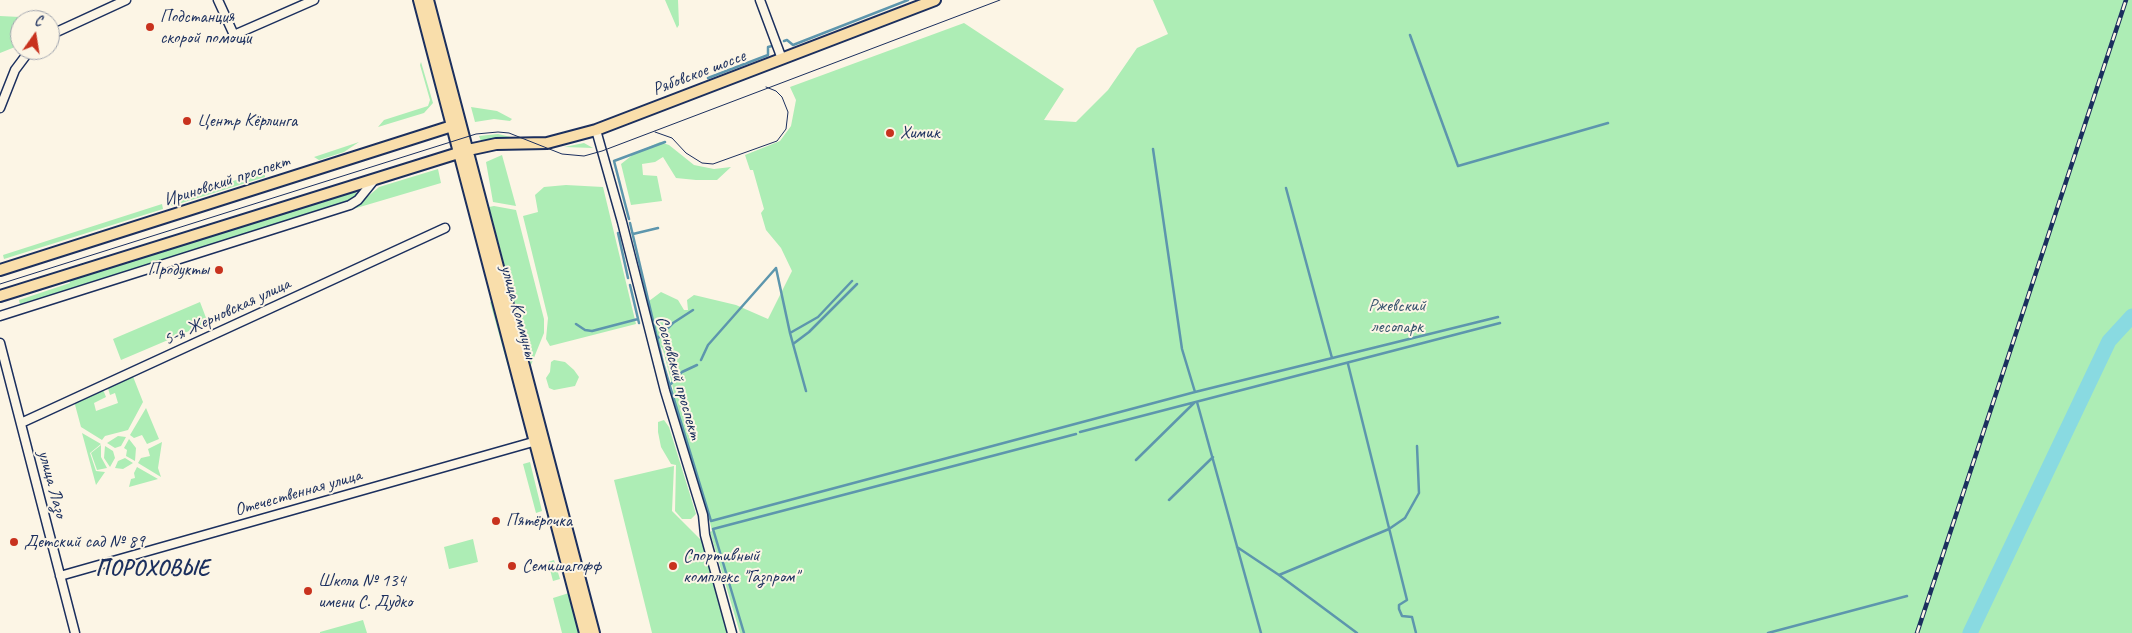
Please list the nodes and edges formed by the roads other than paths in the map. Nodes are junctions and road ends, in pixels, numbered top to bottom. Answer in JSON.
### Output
{"nodes":[{"id":1,"x":126,"y":0,"type":"edge"},
{"id":2,"x":218,"y":0,"type":"edge"},
{"id":3,"x":314,"y":0,"type":"edge"},
{"id":4,"x":419,"y":0,"type":"edge"},
{"id":5,"x":428,"y":0,"type":"edge"},
{"id":6,"x":760,"y":0,"type":"edge"},
{"id":7,"x":935,"y":0,"type":"edge"},
{"id":8,"x":60,"y":30,"type":"edge"},
{"id":9,"x":782,"y":59,"type":"junction"},
{"id":10,"x":22,"y":60,"type":"edge"},
{"id":11,"x":0,"y":108,"type":"edge"},
{"id":12,"x":452,"y":126,"type":"junction"},
{"id":13,"x":463,"y":130,"type":"junction"},
{"id":14,"x":596,"y":130,"type":"junction"},
{"id":15,"x":464,"y":151,"type":"junction"},
{"id":16,"x":375,"y":179,"type":"junction"},
{"id":17,"x":446,"y":228,"type":"dead end"},
{"id":18,"x":1,"y":269,"type":"edge"},
{"id":19,"x":0,"y":296,"type":"edge"},
{"id":20,"x":0,"y":316,"type":"edge"},
{"id":21,"x":0,"y":343,"type":"edge"},
{"id":22,"x":21,"y":423,"type":"junction"},
{"id":23,"x":539,"y":440,"type":"junction"},
{"id":24,"x":60,"y":576,"type":"junction"},
{"id":25,"x":75,"y":633,"type":"edge"},
{"id":26,"x":585,"y":633,"type":"edge"},
{"id":27,"x":594,"y":633,"type":"edge"},
{"id":28,"x":732,"y":633,"type":"edge"}],
"edges":[{"from":1,"to":8,"type":"street"},
{"from":2,"to":3,"type":"street"},
{"from":4,"to":12,"type":"main road","name":"улица Коммуны"},
{"from":5,"to":13,"type":"main road","name":"улица Коммуны"},
{"from":6,"to":9,"type":"street"},
{"from":7,"to":9,"type":"main road","name":"Рябовское шоссе"},
{"from":9,"to":14,"type":"main road","name":"Рябовское шоссе"},
{"from":10,"to":11,"type":"street"},
{"from":12,"to":13,"type":"main road"},
{"from":12,"to":15,"type":"main road","name":"улица Коммуны"},
{"from":12,"to":18,"type":"main road","name":"Ириновский проспект"},
{"from":13,"to":15,"type":"main road","name":"улица Коммуны"},
{"from":14,"to":15,"type":"main road","name":"Рябовское шоссе"},
{"from":14,"to":28,"type":"street","name":"Сосновский проспект"},
{"from":15,"to":16,"type":"main road"},
{"from":15,"to":23,"type":"main road","name":"улица Коммуны"},
{"from":16,"to":19,"type":"main road"},
{"from":16,"to":20,"type":"street"},
{"from":17,"to":22,"type":"street","name":"5-я Жерновская улица"},
{"from":21,"to":22,"type":"street","name":"улица Лазо"},
{"from":22,"to":24,"type":"street","name":"улица Лазо"},
{"from":23,"to":24,"type":"street","name":"Отечественная улица"},
{"from":23,"to":26,"type":"main road","name":"улица Коммуны"},
{"from":23,"to":27,"type":"main road","name":"улица Коммуны"},
{"from":24,"to":25,"type":"street","name":"улица Лазо"}]}
